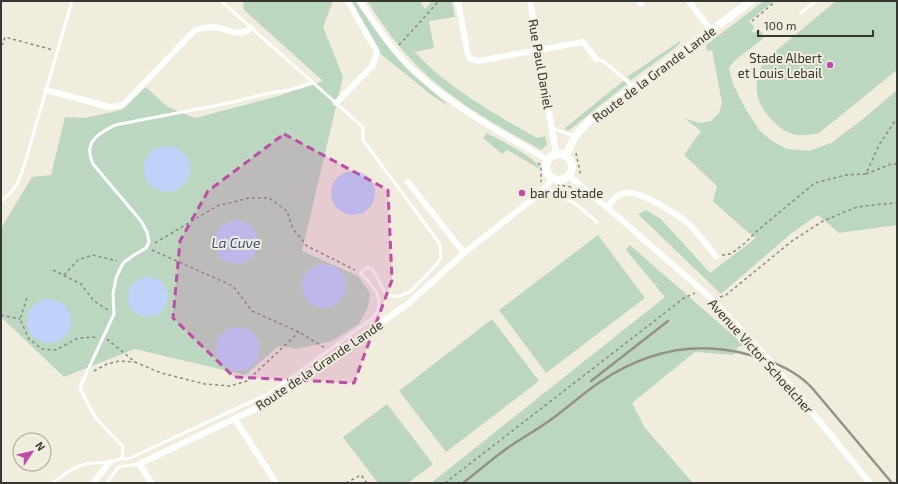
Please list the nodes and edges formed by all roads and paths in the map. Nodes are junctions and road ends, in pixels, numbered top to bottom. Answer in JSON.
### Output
{"nodes":[{"id":1,"x":72,"y":1,"type":"edge"},
{"id":2,"x":222,"y":1,"type":"edge"},
{"id":3,"x":348,"y":1,"type":"edge"},
{"id":4,"x":360,"y":1,"type":"edge"},
{"id":5,"x":438,"y":1,"type":"edge"},
{"id":6,"x":458,"y":1,"type":"edge"},
{"id":7,"x":530,"y":1,"type":"edge"},
{"id":8,"x":689,"y":1,"type":"edge"},
{"id":9,"x":751,"y":1,"type":"edge"},
{"id":10,"x":776,"y":1,"type":"edge"},
{"id":11,"x":816,"y":1,"type":"edge"},
{"id":12,"x":801,"y":13,"type":"dead end"},
{"id":13,"x":752,"y":21,"type":"dead end"},
{"id":14,"x":251,"y":28,"type":"junction"},
{"id":15,"x":711,"y":31,"type":"junction"},
{"id":16,"x":1,"y":43,"type":"edge"},
{"id":17,"x":538,"y":49,"type":"junction"},
{"id":18,"x":395,"y":50,"type":"junction"},
{"id":19,"x":57,"y":52,"type":"junction"},
{"id":20,"x":596,"y":59,"type":"joint"},
{"id":21,"x":313,"y":83,"type":"junction"},
{"id":22,"x":635,"y":87,"type":"junction"},
{"id":23,"x":46,"y":90,"type":"junction"},
{"id":24,"x":336,"y":103,"type":"junction"},
{"id":25,"x":897,"y":118,"type":"edge"},
{"id":26,"x":552,"y":127,"type":"junction"},
{"id":27,"x":574,"y":136,"type":"junction"},
{"id":28,"x":567,"y":152,"type":"junction"},
{"id":29,"x":556,"y":154,"type":"junction"},
{"id":30,"x":545,"y":158,"type":"junction"},
{"id":31,"x":897,"y":164,"type":"edge"},
{"id":32,"x":866,"y":174,"type":"junction"},
{"id":33,"x":552,"y":178,"type":"junction"},
{"id":34,"x":572,"y":178,"type":"junction"},
{"id":35,"x":408,"y":182,"type":"dead end"},
{"id":36,"x":548,"y":187,"type":"junction"},
{"id":37,"x":1,"y":201,"type":"edge"},
{"id":38,"x":897,"y":203,"type":"edge"},
{"id":39,"x":607,"y":207,"type":"junction"},
{"id":40,"x":597,"y":222,"type":"dead end"},
{"id":41,"x":146,"y":248,"type":"junction"},
{"id":42,"x":464,"y":253,"type":"junction"},
{"id":43,"x":716,"y":256,"type":"joint"},
{"id":44,"x":123,"y":263,"type":"junction"},
{"id":45,"x":53,"y":270,"type":"dead end"},
{"id":46,"x":360,"y":273,"type":"junction"},
{"id":47,"x":64,"y":275,"type":"junction"},
{"id":48,"x":702,"y":290,"type":"junction"},
{"id":49,"x":27,"y":298,"type":"dead end"},
{"id":50,"x":712,"y":299,"type":"junction"},
{"id":51,"x":1,"y":314,"type":"edge"},
{"id":52,"x":114,"y":314,"type":"junction"},
{"id":53,"x":20,"y":319,"type":"junction"},
{"id":54,"x":299,"y":332,"type":"junction"},
{"id":55,"x":104,"y":337,"type":"junction"},
{"id":56,"x":328,"y":350,"type":"junction"},
{"id":57,"x":135,"y":362,"type":"junction"},
{"id":58,"x":85,"y":376,"type":"junction"},
{"id":59,"x":235,"y":419,"type":"junction"},
{"id":60,"x":122,"y":458,"type":"junction"},
{"id":61,"x":110,"y":462,"type":"junction"},
{"id":62,"x":139,"y":464,"type":"junction"},
{"id":63,"x":52,"y":483,"type":"edge"},
{"id":64,"x":93,"y":483,"type":"edge"},
{"id":65,"x":106,"y":483,"type":"edge"},
{"id":66,"x":152,"y":483,"type":"edge"},
{"id":67,"x":276,"y":483,"type":"edge"},
{"id":68,"x":346,"y":483,"type":"edge"},
{"id":69,"x":367,"y":483,"type":"edge"},
{"id":70,"x":446,"y":483,"type":"edge"},
{"id":71,"x":870,"y":483,"type":"edge"}],
"edges":[{"from":1,"to":19,"type":"lane"},
{"from":2,"to":14,"type":"lane"},
{"from":3,"to":24,"type":"street"},
{"from":4,"to":18,"type":"street"},
{"from":5,"to":18,"type":"path"},
{"from":6,"to":17,"type":"street"},
{"from":7,"to":17,"type":"street","name":"Rue Paul Daniel"},
{"from":8,"to":15,"type":"street"},
{"from":9,"to":15,"type":"street","name":"Route de la Grande Lande"},
{"from":10,"to":13,"type":"path"},
{"from":11,"to":12,"type":"lane"},
{"from":14,"to":21,"type":"lane"},
{"from":14,"to":23,"type":"street"},
{"from":15,"to":22,"type":"street","name":"Route de la Grande Lande"},
{"from":16,"to":19,"type":"path"},
{"from":17,"to":20,"type":"street"},
{"from":17,"to":26,"type":"street","name":"Rue Paul Daniel"},
{"from":18,"to":30,"type":"street"},
{"from":19,"to":23,"type":"lane"},
{"from":20,"to":22,"type":"lane"},
{"from":21,"to":24,"type":"lane"},
{"from":21,"to":41,"type":"lane"},
{"from":22,"to":27,"type":"street","name":"Route de la Grande Lande"},
{"from":23,"to":37,"type":"lane"},
{"from":24,"to":46,"type":"lane"},
{"from":25,"to":32,"type":"path"},
{"from":26,"to":27,"type":"lane","name":"Rue Paul Daniel"},
{"from":26,"to":29,"type":"street","name":"Rue Paul Daniel"},
{"from":27,"to":28,"type":"street","name":"Route de la Grande Lande"},
{"from":28,"to":29,"type":"street"},
{"from":28,"to":34,"type":"street"},
{"from":28,"to":34,"type":"path"},
{"from":29,"to":30,"type":"street"},
{"from":30,"to":33,"type":"street"},
{"from":30,"to":36,"type":"path"},
{"from":31,"to":32,"type":"path"},
{"from":32,"to":43,"type":"path"},
{"from":33,"to":34,"type":"street"},
{"from":33,"to":36,"type":"street","name":"Route de la Grande Lande"},
{"from":34,"to":36,"type":"path"},
{"from":34,"to":39,"type":"street","name":"Avenue Victor Schoelcher"},
{"from":35,"to":42,"type":"street"},
{"from":36,"to":40,"type":"lane"},
{"from":36,"to":42,"type":"street","name":"Route de la Grande Lande"},
{"from":38,"to":50,"type":"path"},
{"from":39,"to":43,"type":"street"},
{"from":39,"to":48,"type":"street","name":"Avenue Victor Schoelcher"},
{"from":41,"to":44,"type":"lane"},
{"from":41,"to":46,"type":"path"},
{"from":41,"to":54,"type":"path"},
{"from":42,"to":59,"type":"street","name":"Route de la Grande Lande"},
{"from":44,"to":47,"type":"path"},
{"from":44,"to":52,"type":"lane"},
{"from":45,"to":47,"type":"path"},
{"from":46,"to":56,"type":"lane"},
{"from":47,"to":52,"type":"path"},
{"from":48,"to":50,"type":"street","name":"Avenue Victor Schoelcher"},
{"from":48,"to":70,"type":"path"},
{"from":49,"to":53,"type":"path"},
{"from":50,"to":71,"type":"street","name":"Avenue Victor Schoelcher"},
{"from":51,"to":53,"type":"path"},
{"from":52,"to":55,"type":"lane"},
{"from":53,"to":55,"type":"path"},
{"from":54,"to":56,"type":"path"},
{"from":54,"to":57,"type":"path"},
{"from":55,"to":57,"type":"path"},
{"from":55,"to":58,"type":"lane"},
{"from":56,"to":60,"type":"lane"},
{"from":57,"to":58,"type":"path"},
{"from":58,"to":60,"type":"lane"},
{"from":59,"to":62,"type":"street","name":"Route de la Grande Lande"},
{"from":59,"to":67,"type":"street"},
{"from":60,"to":61,"type":"lane"},
{"from":61,"to":63,"type":"lane"},
{"from":61,"to":64,"type":"street"},
{"from":62,"to":65,"type":"lane"},
{"from":62,"to":66,"type":"street"},
{"from":68,"to":69,"type":"path"}]}
